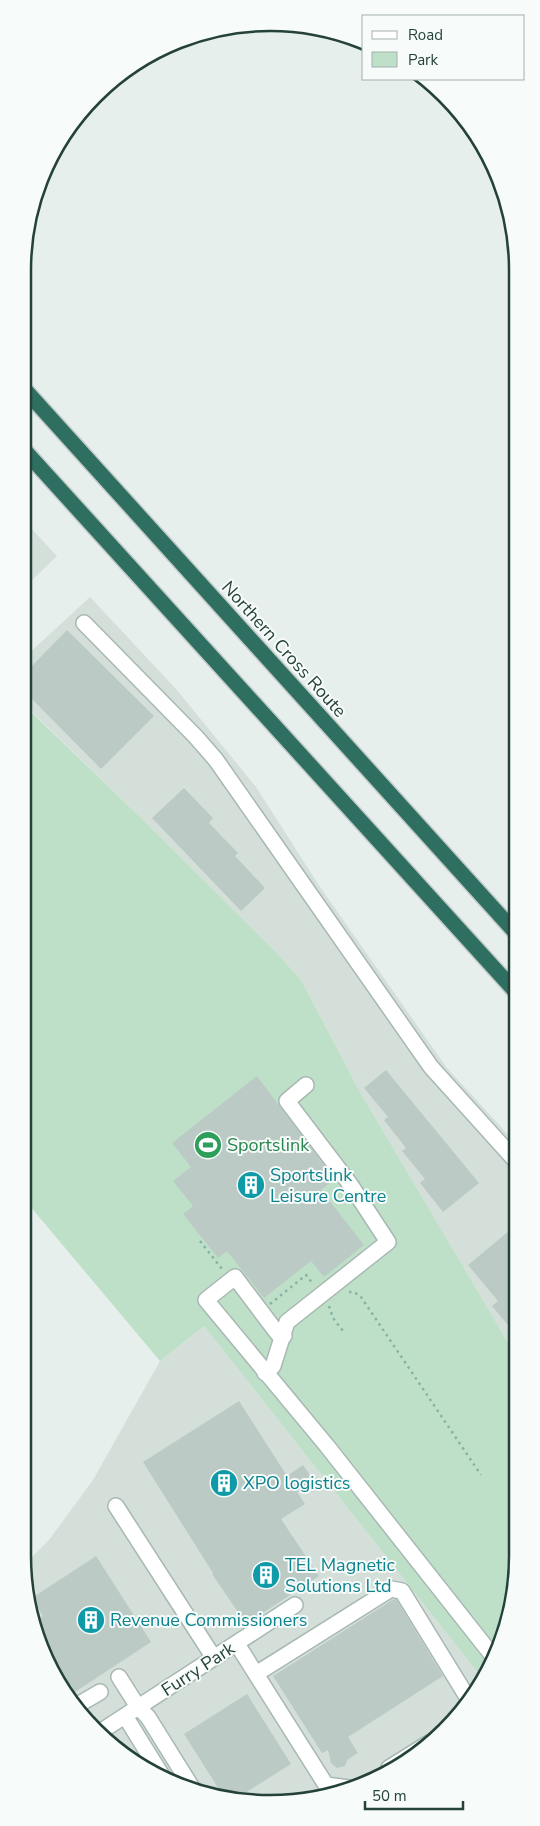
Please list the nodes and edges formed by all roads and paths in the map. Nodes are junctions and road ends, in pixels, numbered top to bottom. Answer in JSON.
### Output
{"nodes":[{"id":1,"x":31,"y":396,"type":"edge"},
{"id":2,"x":31,"y":458,"type":"edge"},
{"id":3,"x":84,"y":623,"type":"dead end"},
{"id":4,"x":509,"y":925,"type":"edge"},
{"id":5,"x":509,"y":984,"type":"edge"},
{"id":6,"x":306,"y":1085,"type":"dead end"},
{"id":7,"x":509,"y":1153,"type":"edge"},
{"id":8,"x":200,"y":1241,"type":"dead end"},
{"id":9,"x":230,"y":1280,"type":"junction"},
{"id":10,"x":347,"y":1291,"type":"dead end"},
{"id":11,"x":284,"y":1336,"type":"junction"},
{"id":12,"x":265,"y":1373,"type":"junction"},
{"id":13,"x":481,"y":1475,"type":"dead end"},
{"id":14,"x":116,"y":1506,"type":"dead end"},
{"id":15,"x":295,"y":1605,"type":"dead end"},
{"id":16,"x":237,"y":1644,"type":"junction"},
{"id":17,"x":489,"y":1651,"type":"edge"},
{"id":18,"x":214,"y":1658,"type":"junction"},
{"id":19,"x":256,"y":1674,"type":"junction"},
{"id":20,"x":119,"y":1677,"type":"dead end"},
{"id":21,"x":100,"y":1692,"type":"dead end"},
{"id":22,"x":466,"y":1693,"type":"edge"},
{"id":23,"x":82,"y":1702,"type":"edge"},
{"id":24,"x":138,"y":1707,"type":"junction"},
{"id":25,"x":125,"y":1716,"type":"junction"},
{"id":26,"x":105,"y":1729,"type":"edge"},
{"id":27,"x":156,"y":1766,"type":"edge"},
{"id":28,"x":188,"y":1780,"type":"edge"},
{"id":29,"x":335,"y":1786,"type":"edge"}],
"edges":[{"from":1,"to":4,"type":"highway","name":"Northern Cross Route"},
{"from":2,"to":5,"type":"highway"},
{"from":3,"to":7,"type":"lane"},
{"from":6,"to":11,"type":"lane"},
{"from":8,"to":9,"type":"path"},
{"from":9,"to":11,"type":"lane"},
{"from":9,"to":12,"type":"lane"},
{"from":10,"to":13,"type":"path"},
{"from":11,"to":12,"type":"lane"},
{"from":12,"to":17,"type":"lane"},
{"from":14,"to":18,"type":"lane"},
{"from":15,"to":16,"type":"lane","name":"Furry Park"},
{"from":16,"to":18,"type":"lane","name":"Furry Park"},
{"from":16,"to":19,"type":"lane"},
{"from":18,"to":24,"type":"lane","name":"Furry Park"},
{"from":19,"to":22,"type":"lane"},
{"from":19,"to":29,"type":"lane"},
{"from":20,"to":24,"type":"lane"},
{"from":21,"to":23,"type":"lane"},
{"from":24,"to":25,"type":"lane","name":"Furry Park"},
{"from":24,"to":28,"type":"lane"},
{"from":25,"to":26,"type":"lane","name":"Furry Park"},
{"from":25,"to":27,"type":"lane"}]}
